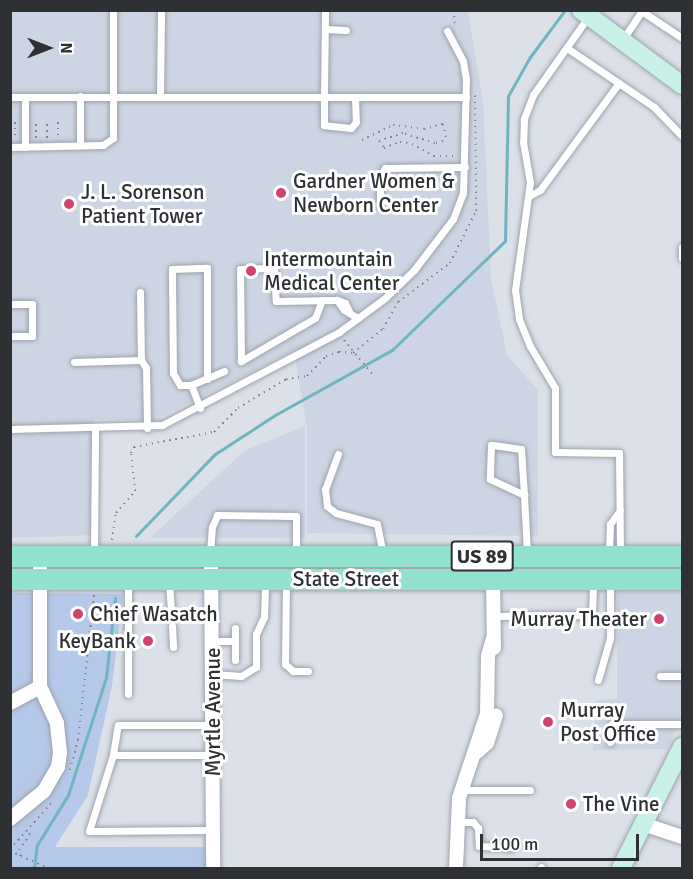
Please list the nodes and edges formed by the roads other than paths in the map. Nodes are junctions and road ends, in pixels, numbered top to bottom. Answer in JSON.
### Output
{"nodes":[{"id":1,"x":113,"y":10,"type":"edge"},
{"id":2,"x":161,"y":10,"type":"edge"},
{"id":3,"x":325,"y":10,"type":"edge"},
{"id":4,"x":641,"y":11,"type":"edge"},
{"id":5,"x":586,"y":12,"type":"edge"},
{"id":6,"x":325,"y":29,"type":"junction"},
{"id":7,"x":346,"y":30,"type":"dead end"},
{"id":8,"x":447,"y":31,"type":"dead end"},
{"id":9,"x":682,"y":38,"type":"edge"},
{"id":10,"x":622,"y":41,"type":"junction"},
{"id":11,"x":567,"y":48,"type":"junction"},
{"id":12,"x":619,"y":83,"type":"junction"},
{"id":13,"x":682,"y":85,"type":"edge"},
{"id":14,"x":80,"y":96,"type":"junction"},
{"id":15,"x":10,"y":97,"type":"edge"},
{"id":16,"x":25,"y":97,"type":"junction"},
{"id":17,"x":112,"y":97,"type":"junction"},
{"id":18,"x":160,"y":97,"type":"junction"},
{"id":19,"x":355,"y":97,"type":"junction"},
{"id":20,"x":466,"y":97,"type":"junction"},
{"id":21,"x":324,"y":98,"type":"junction"},
{"id":22,"x":682,"y":136,"type":"edge"},
{"id":23,"x":80,"y":145,"type":"junction"},
{"id":24,"x":10,"y":147,"type":"edge"},
{"id":25,"x":25,"y":147,"type":"junction"},
{"id":26,"x":465,"y":167,"type":"junction"},
{"id":27,"x":529,"y":196,"type":"junction"},
{"id":28,"x":380,"y":206,"type":"dead end"},
{"id":29,"x":682,"y":247,"type":"edge"},
{"id":30,"x":682,"y":258,"type":"edge"},
{"id":31,"x":140,"y":292,"type":"dead end"},
{"id":32,"x":322,"y":300,"type":"junction"},
{"id":33,"x":10,"y":304,"type":"edge"},
{"id":34,"x":358,"y":318,"type":"junction"},
{"id":35,"x":10,"y":336,"type":"edge"},
{"id":36,"x":141,"y":360,"type":"junction"},
{"id":37,"x":74,"y":362,"type":"dead end"},
{"id":38,"x":224,"y":371,"type":"dead end"},
{"id":39,"x":207,"y":379,"type":"junction"},
{"id":40,"x":191,"y":386,"type":"junction"},
{"id":41,"x":200,"y":408,"type":"junction"},
{"id":42,"x":147,"y":428,"type":"junction"},
{"id":43,"x":10,"y":429,"type":"edge"},
{"id":44,"x":95,"y":429,"type":"junction"},
{"id":45,"x":338,"y":454,"type":"dead end"},
{"id":46,"x":524,"y":495,"type":"junction"},
{"id":47,"x":10,"y":556,"type":"edge"},
{"id":48,"x":40,"y":556,"type":"junction"},
{"id":49,"x":94,"y":556,"type":"junction"},
{"id":50,"x":211,"y":556,"type":"junction"},
{"id":51,"x":296,"y":556,"type":"junction"},
{"id":52,"x":383,"y":556,"type":"junction"},
{"id":53,"x":527,"y":556,"type":"junction"},
{"id":54,"x":615,"y":556,"type":"junction"},
{"id":55,"x":682,"y":556,"type":"edge"},
{"id":56,"x":10,"y":579,"type":"edge"},
{"id":57,"x":40,"y":579,"type":"junction"},
{"id":58,"x":128,"y":579,"type":"junction"},
{"id":59,"x":169,"y":579,"type":"junction"},
{"id":60,"x":212,"y":579,"type":"junction"},
{"id":61,"x":265,"y":579,"type":"junction"},
{"id":62,"x":286,"y":579,"type":"junction"},
{"id":63,"x":493,"y":579,"type":"junction"},
{"id":64,"x":602,"y":579,"type":"junction"},
{"id":65,"x":682,"y":579,"type":"edge"},
{"id":66,"x":171,"y":610,"type":"dead end"},
{"id":67,"x":493,"y":616,"type":"junction"},
{"id":68,"x":172,"y":626,"type":"dead end"},
{"id":69,"x":235,"y":628,"type":"dead end"},
{"id":70,"x":213,"y":641,"type":"junction"},
{"id":71,"x":235,"y":641,"type":"junction"},
{"id":72,"x":173,"y":646,"type":"dead end"},
{"id":73,"x":235,"y":660,"type":"dead end"},
{"id":74,"x":308,"y":671,"type":"dead end"},
{"id":75,"x":213,"y":674,"type":"junction"},
{"id":76,"x":660,"y":676,"type":"dead end"},
{"id":77,"x":682,"y":676,"type":"edge"},
{"id":78,"x":598,"y":680,"type":"dead end"},
{"id":79,"x":40,"y":687,"type":"junction"},
{"id":80,"x":128,"y":694,"type":"dead end"},
{"id":81,"x":10,"y":703,"type":"edge"},
{"id":82,"x":682,"y":724,"type":"edge"},
{"id":83,"x":213,"y":725,"type":"junction"},
{"id":84,"x":610,"y":742,"type":"dead end"},
{"id":85,"x":682,"y":747,"type":"edge"},
{"id":86,"x":113,"y":755,"type":"junction"},
{"id":87,"x":213,"y":755,"type":"junction"},
{"id":88,"x":460,"y":790,"type":"junction"},
{"id":89,"x":530,"y":790,"type":"dead end"},
{"id":90,"x":10,"y":819,"type":"edge"},
{"id":91,"x":457,"y":822,"type":"junction"},
{"id":92,"x":643,"y":824,"type":"junction"},
{"id":93,"x":213,"y":830,"type":"junction"},
{"id":94,"x":682,"y":837,"type":"edge"},
{"id":95,"x":512,"y":847,"type":"dead end"},
{"id":96,"x":213,"y":868,"type":"edge"},
{"id":97,"x":456,"y":868,"type":"edge"},
{"id":98,"x":621,"y":868,"type":"edge"}],
"edges":[{"from":1,"to":17,"type":"lane"},
{"from":2,"to":18,"type":"lane"},
{"from":3,"to":6,"type":"lane"},
{"from":4,"to":9,"type":"lane"},
{"from":4,"to":10,"type":"lane"},
{"from":5,"to":10,"type":"street"},
{"from":5,"to":11,"type":"lane"},
{"from":6,"to":7,"type":"lane"},
{"from":6,"to":21,"type":"lane"},
{"from":8,"to":20,"type":"lane"},
{"from":10,"to":13,"type":"street"},
{"from":11,"to":12,"type":"lane"},
{"from":11,"to":27,"type":"lane"},
{"from":12,"to":22,"type":"lane"},
{"from":12,"to":27,"type":"lane"},
{"from":14,"to":16,"type":"lane"},
{"from":14,"to":17,"type":"lane"},
{"from":14,"to":23,"type":"lane"},
{"from":15,"to":16,"type":"lane"},
{"from":16,"to":25,"type":"lane"},
{"from":17,"to":18,"type":"lane"},
{"from":17,"to":23,"type":"lane"},
{"from":18,"to":21,"type":"lane"},
{"from":19,"to":20,"type":"lane"},
{"from":19,"to":21,"type":"lane"},
{"from":19,"to":21,"type":"lane"},
{"from":20,"to":26,"type":"lane"},
{"from":23,"to":25,"type":"lane"},
{"from":24,"to":25,"type":"lane"},
{"from":26,"to":28,"type":"lane"},
{"from":26,"to":34,"type":"lane"},
{"from":27,"to":54,"type":"lane"},
{"from":29,"to":30,"type":"lane"},
{"from":31,"to":36,"type":"lane"},
{"from":32,"to":32,"type":"lane"},
{"from":32,"to":34,"type":"lane"},
{"from":33,"to":35,"type":"lane"},
{"from":34,"to":41,"type":"lane"},
{"from":36,"to":37,"type":"lane"},
{"from":36,"to":42,"type":"lane"},
{"from":38,"to":39,"type":"lane"},
{"from":39,"to":40,"type":"lane"},
{"from":39,"to":40,"type":"lane"},
{"from":40,"to":41,"type":"lane"},
{"from":41,"to":42,"type":"lane"},
{"from":42,"to":44,"type":"lane"},
{"from":43,"to":44,"type":"lane"},
{"from":44,"to":49,"type":"lane"},
{"from":45,"to":52,"type":"lane"},
{"from":46,"to":46,"type":"lane"},
{"from":46,"to":53,"type":"lane"},
{"from":47,"to":48,"type":"main road","name":"State Street","number":"US 89"},
{"from":48,"to":49,"type":"main road","name":"State Street","number":"US 89"},
{"from":48,"to":57,"type":"street"},
{"from":49,"to":50,"type":"main road","name":"State Street","number":"US 89"},
{"from":50,"to":51,"type":"main road","name":"State Street","number":"US 89"},
{"from":50,"to":51,"type":"lane"},
{"from":50,"to":60,"type":"street","name":"Myrtle Avenue"},
{"from":51,"to":52,"type":"main road","name":"State Street","number":"US 89"},
{"from":52,"to":53,"type":"main road","name":"State Street","number":"US 89"},
{"from":53,"to":54,"type":"main road","name":"State Street","number":"US 89"},
{"from":54,"to":55,"type":"main road","name":"State Street","number":"US 89"},
{"from":56,"to":57,"type":"main road","name":"State Street","number":"US 89"},
{"from":57,"to":58,"type":"main road","name":"State Street","number":"US 89"},
{"from":57,"to":79,"type":"street"},
{"from":58,"to":59,"type":"main road","name":"State Street","number":"US 89"},
{"from":58,"to":80,"type":"lane"},
{"from":59,"to":60,"type":"main road","name":"State Street","number":"US 89"},
{"from":59,"to":66,"type":"lane"},
{"from":60,"to":61,"type":"main road","name":"State Street","number":"US 89"},
{"from":60,"to":70,"type":"street","name":"Myrtle Avenue"},
{"from":61,"to":62,"type":"main road","name":"State Street","number":"US 89"},
{"from":61,"to":75,"type":"lane"},
{"from":62,"to":63,"type":"main road","name":"State Street","number":"US 89"},
{"from":62,"to":74,"type":"lane"},
{"from":63,"to":64,"type":"main road","name":"State Street","number":"US 89"},
{"from":63,"to":67,"type":"street"},
{"from":64,"to":65,"type":"main road","name":"State Street","number":"US 89"},
{"from":64,"to":67,"type":"lane"},
{"from":64,"to":78,"type":"lane"},
{"from":67,"to":88,"type":"street"},
{"from":68,"to":72,"type":"lane"},
{"from":69,"to":71,"type":"lane"},
{"from":70,"to":71,"type":"lane"},
{"from":70,"to":75,"type":"street","name":"Myrtle Avenue"},
{"from":71,"to":73,"type":"lane"},
{"from":75,"to":83,"type":"street","name":"Myrtle Avenue"},
{"from":76,"to":77,"type":"lane"},
{"from":79,"to":81,"type":"street"},
{"from":79,"to":90,"type":"street"},
{"from":82,"to":84,"type":"lane"},
{"from":83,"to":86,"type":"lane"},
{"from":83,"to":87,"type":"street","name":"Myrtle Avenue"},
{"from":85,"to":92,"type":"street"},
{"from":86,"to":87,"type":"lane"},
{"from":86,"to":93,"type":"lane"},
{"from":87,"to":93,"type":"street","name":"Myrtle Avenue"},
{"from":88,"to":89,"type":"lane"},
{"from":88,"to":91,"type":"street"},
{"from":91,"to":95,"type":"lane"},
{"from":91,"to":97,"type":"street"},
{"from":92,"to":94,"type":"street"},
{"from":92,"to":98,"type":"street"},
{"from":93,"to":96,"type":"street","name":"Myrtle Avenue"}]}
